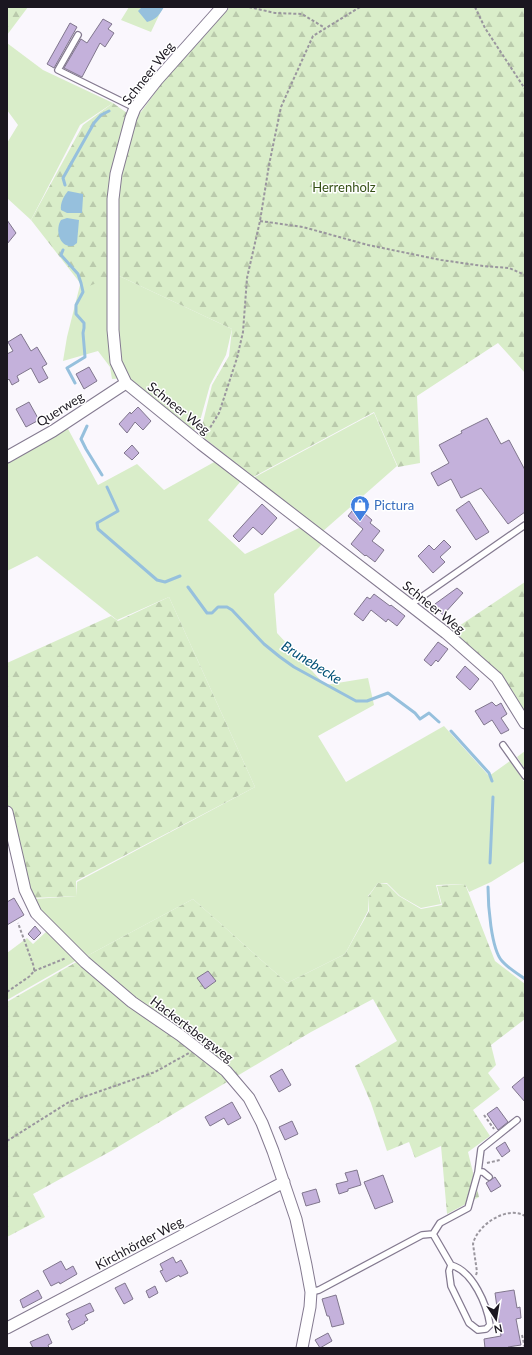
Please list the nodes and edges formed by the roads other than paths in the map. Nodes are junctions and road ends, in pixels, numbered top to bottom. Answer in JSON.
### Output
{"nodes":[{"id":1,"x":222,"y":7,"type":"edge"},
{"id":2,"x":78,"y":35,"type":"dead end"},
{"id":3,"x":135,"y":108,"type":"junction"},
{"id":4,"x":126,"y":382,"type":"junction"},
{"id":5,"x":7,"y":457,"type":"edge"},
{"id":6,"x":525,"y":525,"type":"edge"},
{"id":7,"x":410,"y":605,"type":"junction"},
{"id":8,"x":525,"y":723,"type":"edge"},
{"id":9,"x":503,"y":745,"type":"dead end"},
{"id":10,"x":525,"y":776,"type":"edge"},
{"id":11,"x":7,"y":812,"type":"edge"},
{"id":12,"x":517,"y":1120,"type":"dead end"},
{"id":13,"x":478,"y":1172,"type":"junction"},
{"id":14,"x":489,"y":1177,"type":"dead end"},
{"id":15,"x":284,"y":1182,"type":"junction"},
{"id":16,"x":433,"y":1234,"type":"junction"},
{"id":17,"x":451,"y":1265,"type":"junction"},
{"id":18,"x":311,"y":1292,"type":"junction"},
{"id":19,"x":7,"y":1328,"type":"edge"},
{"id":20,"x":302,"y":1348,"type":"edge"}],
"edges":[{"from":1,"to":3,"type":"street","name":"Schneer Weg"},
{"from":2,"to":3,"type":"lane"},
{"from":3,"to":4,"type":"street","name":"Schneer Weg"},
{"from":4,"to":5,"type":"street","name":"Querweg"},
{"from":4,"to":7,"type":"street","name":"Schneer Weg"},
{"from":6,"to":7,"type":"lane"},
{"from":7,"to":8,"type":"street","name":"Schneer Weg"},
{"from":9,"to":10,"type":"lane"},
{"from":11,"to":15,"type":"street","name":"Hackertsbergweg"},
{"from":12,"to":13,"type":"lane"},
{"from":13,"to":14,"type":"lane"},
{"from":13,"to":16,"type":"lane"},
{"from":15,"to":18,"type":"street","name":"Hackertsbergweg"},
{"from":15,"to":19,"type":"street","name":"Kirchhörder Weg"},
{"from":16,"to":17,"type":"lane"},
{"from":16,"to":18,"type":"lane"},
{"from":17,"to":17,"type":"lane"},
{"from":18,"to":20,"type":"street","name":"Hackertsbergweg"}]}
